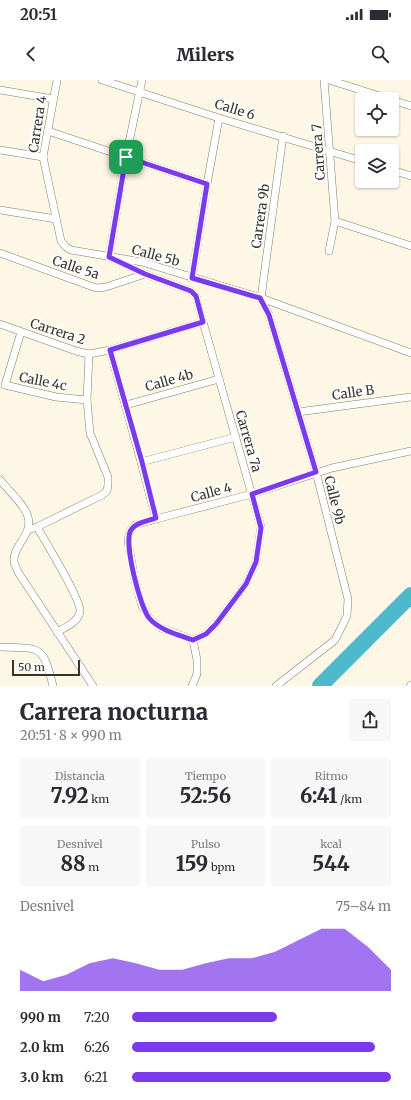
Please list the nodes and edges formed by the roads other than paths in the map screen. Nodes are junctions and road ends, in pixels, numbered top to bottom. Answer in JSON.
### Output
{"nodes":[{"id":1,"x":57,"y":80,"type":"edge"},
{"id":2,"x":102,"y":80,"type":"edge"},
{"id":3,"x":142,"y":80,"type":"edge"},
{"id":4,"x":324,"y":80,"type":"edge"},
{"id":5,"x":329,"y":80,"type":"edge"},
{"id":6,"x":0,"y":90,"type":"edge"},
{"id":7,"x":140,"y":92,"type":"junction"},
{"id":8,"x":366,"y":92,"type":"edge"},
{"id":9,"x":53,"y":99,"type":"junction"},
{"id":10,"x":399,"y":102,"type":"edge"},
{"id":11,"x":411,"y":106,"type":"edge"},
{"id":12,"x":219,"y":118,"type":"junction"},
{"id":13,"x":48,"y":131,"type":"junction"},
{"id":14,"x":283,"y":136,"type":"junction"},
{"id":15,"x":0,"y":150,"type":"edge"},
{"id":16,"x":330,"y":151,"type":"junction"},
{"id":17,"x":43,"y":157,"type":"junction"},
{"id":18,"x":126,"y":157,"type":"junction"},
{"id":19,"x":355,"y":159,"type":"edge"},
{"id":20,"x":399,"y":172,"type":"edge"},
{"id":21,"x":411,"y":176,"type":"edge"},
{"id":22,"x":207,"y":184,"type":"junction"},
{"id":23,"x":0,"y":210,"type":"edge"},
{"id":24,"x":56,"y":218,"type":"junction"},
{"id":25,"x":335,"y":221,"type":"junction"},
{"id":26,"x":411,"y":246,"type":"edge"},
{"id":27,"x":328,"y":251,"type":"dead end"},
{"id":28,"x":0,"y":252,"type":"edge"},
{"id":29,"x":109,"y":257,"type":"junction"},
{"id":30,"x":145,"y":274,"type":"junction"},
{"id":31,"x":192,"y":278,"type":"junction"},
{"id":32,"x":260,"y":298,"type":"junction"},
{"id":33,"x":203,"y":322,"type":"junction"},
{"id":34,"x":0,"y":324,"type":"edge"},
{"id":35,"x":21,"y":332,"type":"junction"},
{"id":36,"x":110,"y":350,"type":"junction"},
{"id":37,"x":411,"y":353,"type":"edge"},
{"id":38,"x":89,"y":354,"type":"junction"},
{"id":39,"x":219,"y":379,"type":"junction"},
{"id":40,"x":3,"y":387,"type":"edge"},
{"id":41,"x":411,"y":397,"type":"edge"},
{"id":42,"x":87,"y":400,"type":"junction"},
{"id":43,"x":126,"y":405,"type":"junction"},
{"id":44,"x":298,"y":412,"type":"junction"},
{"id":45,"x":236,"y":437,"type":"junction"},
{"id":46,"x":411,"y":451,"type":"edge"},
{"id":47,"x":142,"y":462,"type":"junction"},
{"id":48,"x":316,"y":472,"type":"junction"},
{"id":49,"x":0,"y":480,"type":"edge"},
{"id":50,"x":252,"y":494,"type":"junction"},
{"id":51,"x":156,"y":518,"type":"junction"},
{"id":52,"x":37,"y":527,"type":"junction"},
{"id":53,"x":28,"y":530,"type":"junction"},
{"id":54,"x":57,"y":632,"type":"junction"},
{"id":55,"x":193,"y":640,"type":"junction"},
{"id":56,"x":0,"y":647,"type":"edge"},
{"id":57,"x":53,"y":686,"type":"edge"},
{"id":58,"x":93,"y":686,"type":"edge"},
{"id":59,"x":192,"y":686,"type":"edge"},
{"id":60,"x":276,"y":686,"type":"edge"}],
"edges":[{"from":1,"to":9,"type":"street","name":"Carrera 4"},
{"from":2,"to":7,"type":"street","name":"Calle 6"},
{"from":3,"to":7,"type":"street"},
{"from":4,"to":16,"type":"street","name":"Carrera 7"},
{"from":5,"to":8,"type":"street"},
{"from":6,"to":9,"type":"street"},
{"from":7,"to":12,"type":"street","name":"Calle 6"},
{"from":7,"to":18,"type":"street"},
{"from":9,"to":13,"type":"street","name":"Carrera 4"},
{"from":10,"to":11,"type":"street"},
{"from":12,"to":14,"type":"street","name":"Calle 6"},
{"from":12,"to":22,"type":"street"},
{"from":13,"to":17,"type":"street","name":"Carrera 4"},
{"from":13,"to":18,"type":"street"},
{"from":14,"to":16,"type":"street","name":"Calle 6"},
{"from":14,"to":32,"type":"street","name":"Carrera 9b"},
{"from":15,"to":17,"type":"street"},
{"from":16,"to":19,"type":"street","name":"Calle 6"},
{"from":16,"to":25,"type":"street","name":"Carrera 7"},
{"from":17,"to":24,"type":"street","name":"Carrera 4"},
{"from":18,"to":22,"type":"street"},
{"from":18,"to":29,"type":"street"},
{"from":20,"to":21,"type":"street"},
{"from":22,"to":31,"type":"street"},
{"from":23,"to":24,"type":"street"},
{"from":24,"to":29,"type":"street","name":"Calle 5b"},
{"from":25,"to":26,"type":"street"},
{"from":25,"to":27,"type":"street","name":"Carrera 7"},
{"from":28,"to":30,"type":"street","name":"Calle 5a"},
{"from":29,"to":30,"type":"street","name":"Carrera 7a"},
{"from":29,"to":31,"type":"street","name":"Calle 5b"},
{"from":30,"to":33,"type":"street","name":"Carrera 7a"},
{"from":31,"to":32,"type":"street","name":"Calle 5b"},
{"from":32,"to":37,"type":"street","name":"Calle 5b"},
{"from":32,"to":44,"type":"street","name":"Calle 9b"},
{"from":33,"to":36,"type":"street","name":"Carrera 2"},
{"from":33,"to":39,"type":"street","name":"Carrera 7a"},
{"from":34,"to":35,"type":"street","name":"Carrera 2"},
{"from":35,"to":38,"type":"street","name":"Carrera 2"},
{"from":35,"to":40,"type":"street","name":"Calle 4c"},
{"from":36,"to":38,"type":"street","name":"Carrera 2"},
{"from":36,"to":43,"type":"street"},
{"from":38,"to":42,"type":"street"},
{"from":39,"to":43,"type":"street","name":"Calle 4b"},
{"from":39,"to":45,"type":"street","name":"Carrera 7a"},
{"from":40,"to":42,"type":"street","name":"Calle 4c"},
{"from":41,"to":44,"type":"street","name":"Calle B"},
{"from":42,"to":52,"type":"street"},
{"from":43,"to":47,"type":"street"},
{"from":44,"to":48,"type":"street","name":"Calle 9b"},
{"from":45,"to":47,"type":"street"},
{"from":45,"to":50,"type":"street","name":"Carrera 7a"},
{"from":46,"to":48,"type":"street","name":"Calle 4"},
{"from":47,"to":51,"type":"street"},
{"from":48,"to":50,"type":"street","name":"Calle 4"},
{"from":48,"to":60,"type":"street","name":"Calle 9b"},
{"from":49,"to":53,"type":"street"},
{"from":50,"to":51,"type":"street","name":"Calle 4"},
{"from":50,"to":55,"type":"street","name":"Carrera 7a"},
{"from":51,"to":55,"type":"street"},
{"from":52,"to":53,"type":"street"},
{"from":52,"to":54,"type":"street"},
{"from":53,"to":54,"type":"street"},
{"from":54,"to":58,"type":"street"},
{"from":55,"to":59,"type":"street"},
{"from":56,"to":57,"type":"street"}]}
